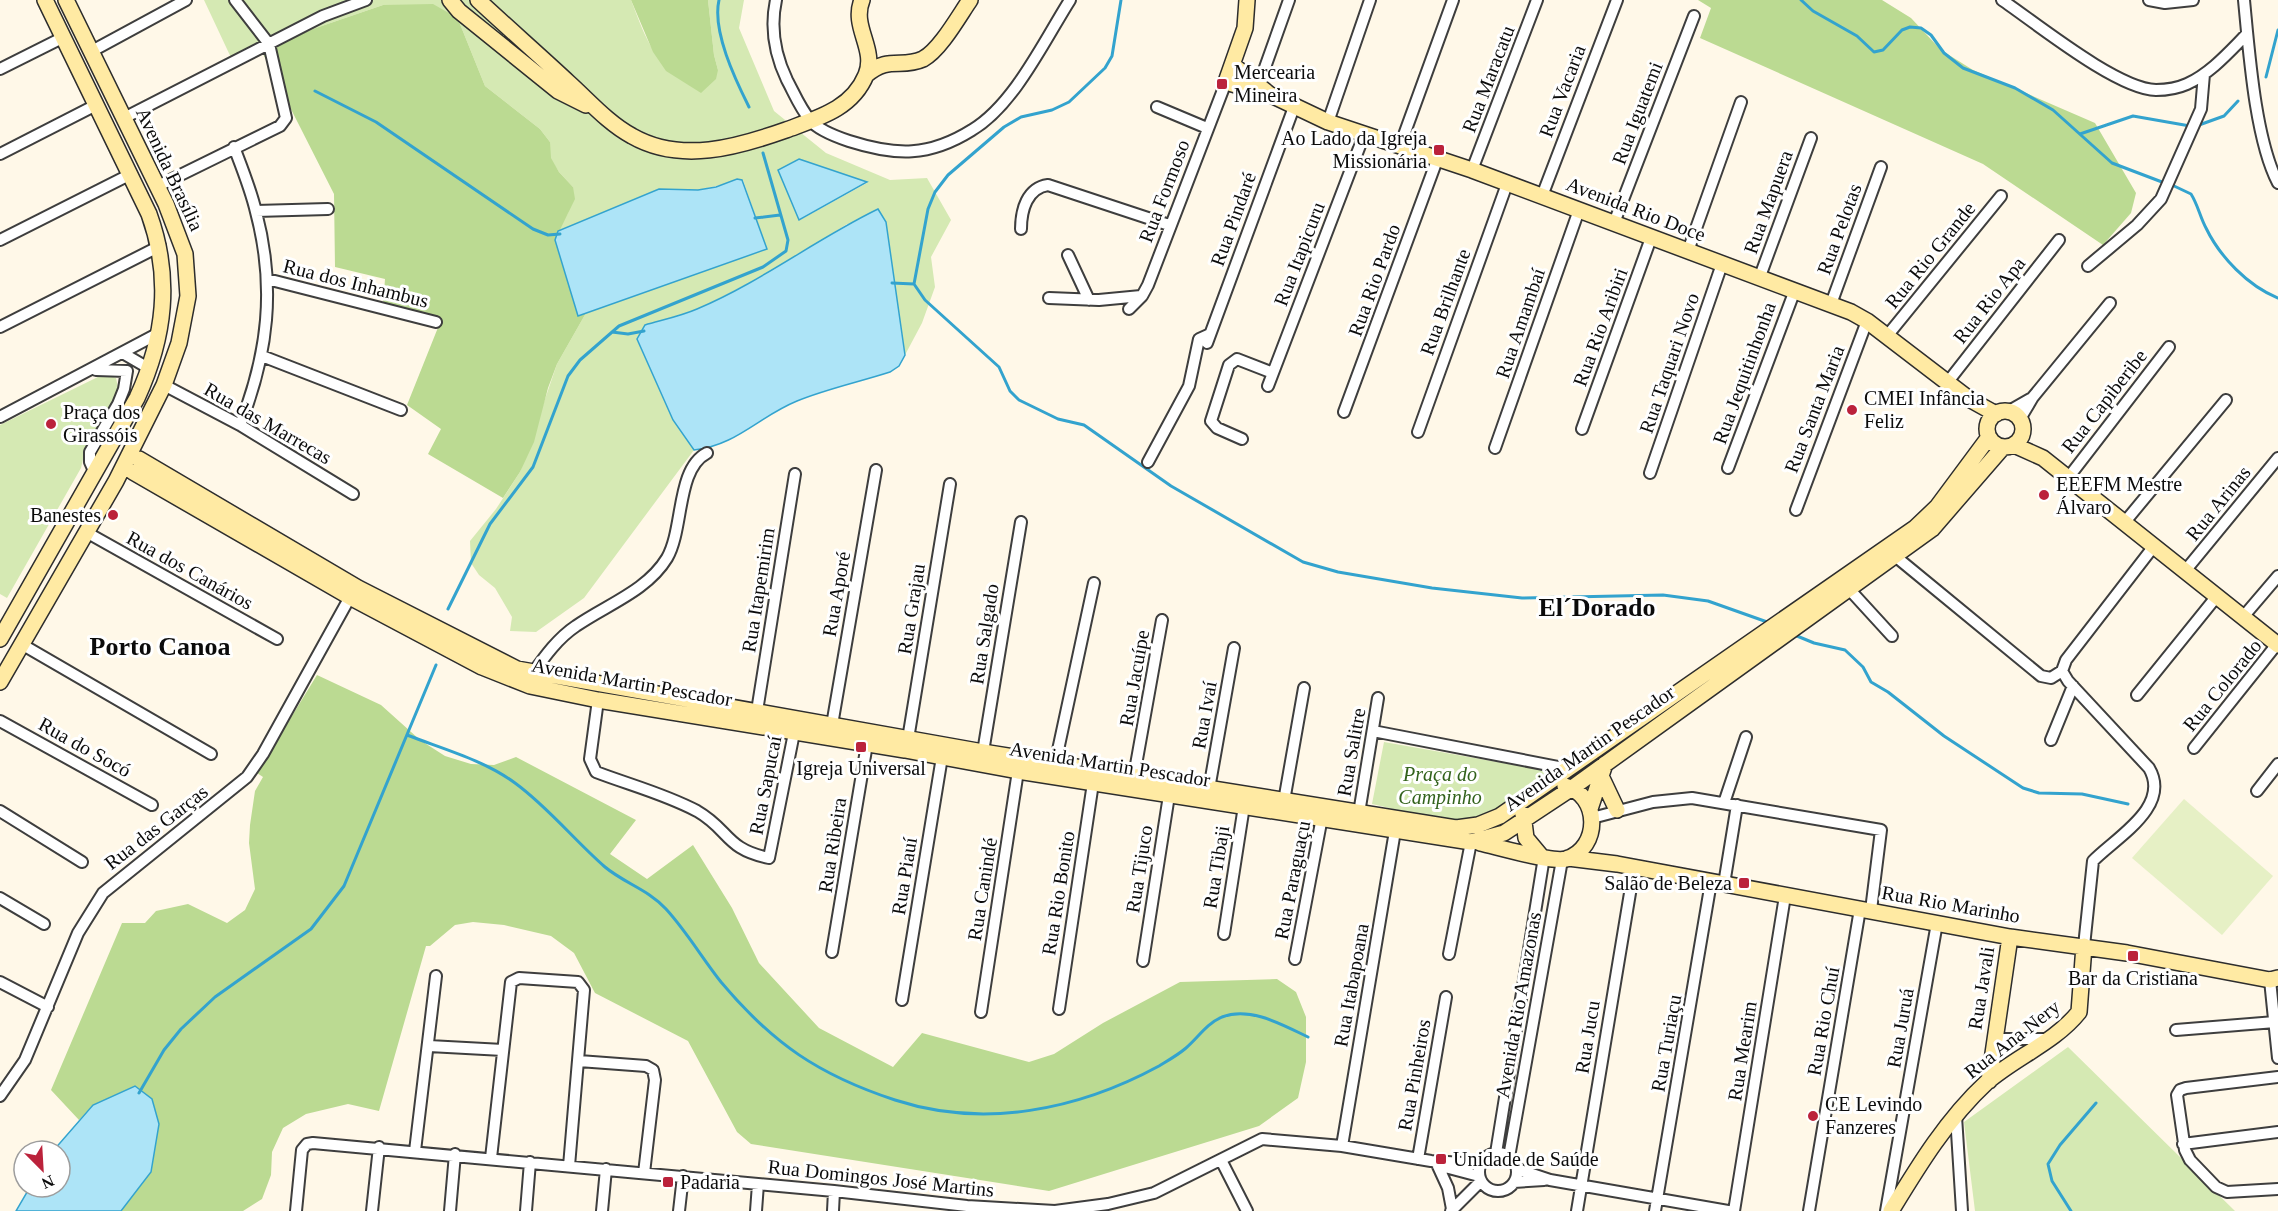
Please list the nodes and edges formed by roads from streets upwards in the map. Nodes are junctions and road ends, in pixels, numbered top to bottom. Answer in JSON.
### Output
{"nodes":[{"id":1,"x":45,"y":0,"type":"edge"},
{"id":2,"x":66,"y":0,"type":"edge"},
{"id":3,"x":186,"y":0,"type":"edge"},
{"id":4,"x":235,"y":0,"type":"edge"},
{"id":5,"x":450,"y":0,"type":"edge"},
{"id":6,"x":478,"y":0,"type":"edge"},
{"id":7,"x":776,"y":0,"type":"edge"},
{"id":8,"x":862,"y":0,"type":"edge"},
{"id":9,"x":969,"y":0,"type":"edge"},
{"id":10,"x":1070,"y":0,"type":"edge"},
{"id":11,"x":1247,"y":0,"type":"edge"},
{"id":12,"x":1288,"y":0,"type":"edge"},
{"id":13,"x":1370,"y":0,"type":"edge"},
{"id":14,"x":1454,"y":0,"type":"edge"},
{"id":15,"x":1537,"y":0,"type":"edge"},
{"id":16,"x":1617,"y":0,"type":"edge"},
{"id":17,"x":2002,"y":0,"type":"edge"},
{"id":18,"x":2193,"y":0,"type":"edge"},
{"id":19,"x":2244,"y":0,"type":"edge"},
{"id":20,"x":364,"y":1,"type":"edge"},
{"id":21,"x":2154,"y":1,"type":"edge"},
{"id":22,"x":1694,"y":16,"type":"dead end"},
{"id":23,"x":2247,"y":34,"type":"junction"},
{"id":24,"x":63,"y":38,"type":"junction"},
{"id":25,"x":269,"y":44,"type":"junction"},
{"id":26,"x":868,"y":48,"type":"junction"},
{"id":27,"x":92,"y":51,"type":"junction"},
{"id":28,"x":891,"y":62,"type":"junction"},
{"id":29,"x":1233,"y":65,"type":"junction"},
{"id":30,"x":79,"y":68,"type":"junction"},
{"id":31,"x":0,"y":69,"type":"edge"},
{"id":32,"x":2204,"y":74,"type":"junction"},
{"id":33,"x":866,"y":75,"type":"junction"},
{"id":34,"x":105,"y":77,"type":"junction"},
{"id":35,"x":1226,"y":82,"type":"junction"},
{"id":36,"x":1262,"y":90,"type":"junction"},
{"id":37,"x":1741,"y":102,"type":"dead end"},
{"id":38,"x":96,"y":105,"type":"junction"},
{"id":39,"x":1157,"y":107,"type":"dead end"},
{"id":40,"x":1293,"y":107,"type":"junction"},
{"id":41,"x":602,"y":114,"type":"junction"},
{"id":42,"x":124,"y":118,"type":"junction"},
{"id":43,"x":810,"y":121,"type":"junction"},
{"id":44,"x":1328,"y":122,"type":"junction"},
{"id":45,"x":108,"y":128,"type":"junction"},
{"id":46,"x":1207,"y":128,"type":"junction"},
{"id":47,"x":1365,"y":135,"type":"junction"},
{"id":48,"x":1811,"y":138,"type":"dead end"},
{"id":49,"x":1400,"y":146,"type":"junction"},
{"id":50,"x":234,"y":147,"type":"junction"},
{"id":51,"x":0,"y":154,"type":"edge"},
{"id":52,"x":1437,"y":160,"type":"junction"},
{"id":53,"x":1881,"y":167,"type":"dead end"},
{"id":54,"x":1472,"y":170,"type":"junction"},
{"id":55,"x":131,"y":174,"type":"junction"},
{"id":56,"x":2278,"y":183,"type":"edge"},
{"id":57,"x":1507,"y":184,"type":"junction"},
{"id":58,"x":158,"y":186,"type":"junction"},
{"id":59,"x":1542,"y":196,"type":"junction"},
{"id":60,"x":2001,"y":196,"type":"dead end"},
{"id":61,"x":328,"y":209,"type":"dead end"},
{"id":62,"x":1579,"y":210,"type":"junction"},
{"id":63,"x":256,"y":211,"type":"junction"},
{"id":64,"x":1614,"y":223,"type":"junction"},
{"id":65,"x":1169,"y":225,"type":"junction"},
{"id":66,"x":1021,"y":229,"type":"dead end"},
{"id":67,"x":1651,"y":238,"type":"junction"},
{"id":68,"x":0,"y":240,"type":"edge"},
{"id":69,"x":2059,"y":240,"type":"dead end"},
{"id":70,"x":160,"y":246,"type":"junction"},
{"id":71,"x":1688,"y":251,"type":"junction"},
{"id":72,"x":1068,"y":255,"type":"dead end"},
{"id":73,"x":1722,"y":264,"type":"junction"},
{"id":74,"x":2088,"y":266,"type":"dead end"},
{"id":75,"x":267,"y":279,"type":"junction"},
{"id":76,"x":1759,"y":279,"type":"junction"},
{"id":77,"x":1795,"y":290,"type":"junction"},
{"id":78,"x":1142,"y":296,"type":"junction"},
{"id":79,"x":1050,"y":298,"type":"dead end"},
{"id":80,"x":1089,"y":300,"type":"junction"},
{"id":81,"x":2110,"y":303,"type":"dead end"},
{"id":82,"x":1831,"y":304,"type":"junction"},
{"id":83,"x":1129,"y":309,"type":"dead end"},
{"id":84,"x":1867,"y":321,"type":"junction"},
{"id":85,"x":436,"y":322,"type":"dead end"},
{"id":86,"x":0,"y":327,"type":"edge"},
{"id":87,"x":159,"y":333,"type":"junction"},
{"id":88,"x":1887,"y":336,"type":"junction"},
{"id":89,"x":179,"y":343,"type":"junction"},
{"id":90,"x":2169,"y":347,"type":"dead end"},
{"id":91,"x":126,"y":354,"type":"junction"},
{"id":92,"x":262,"y":356,"type":"junction"},
{"id":93,"x":150,"y":369,"type":"junction"},
{"id":94,"x":93,"y":370,"type":"junction"},
{"id":95,"x":127,"y":370,"type":"junction"},
{"id":96,"x":1273,"y":373,"type":"junction"},
{"id":97,"x":1947,"y":383,"type":"junction"},
{"id":98,"x":164,"y":385,"type":"junction"},
{"id":99,"x":1268,"y":386,"type":"dead end"},
{"id":100,"x":2226,"y":400,"type":"dead end"},
{"id":101,"x":400,"y":410,"type":"dead end"},
{"id":102,"x":1344,"y":412,"type":"dead end"},
{"id":103,"x":0,"y":417,"type":"edge"},
{"id":104,"x":240,"y":425,"type":"junction"},
{"id":105,"x":2005,"y":428,"type":"junction"},
{"id":106,"x":1582,"y":429,"type":"dead end"},
{"id":107,"x":1418,"y":432,"type":"dead end"},
{"id":108,"x":1242,"y":439,"type":"dead end"},
{"id":109,"x":135,"y":443,"type":"junction"},
{"id":110,"x":1495,"y":448,"type":"dead end"},
{"id":111,"x":706,"y":453,"type":"dead end"},
{"id":112,"x":2278,"y":458,"type":"edge"},
{"id":113,"x":1148,"y":462,"type":"dead end"},
{"id":114,"x":136,"y":466,"type":"junction"},
{"id":115,"x":1728,"y":468,"type":"dead end"},
{"id":116,"x":876,"y":470,"type":"dead end"},
{"id":117,"x":94,"y":471,"type":"junction"},
{"id":118,"x":1650,"y":473,"type":"dead end"},
{"id":119,"x":795,"y":474,"type":"dead end"},
{"id":120,"x":2068,"y":478,"type":"junction"},
{"id":121,"x":116,"y":481,"type":"junction"},
{"id":122,"x":950,"y":484,"type":"dead end"},
{"id":123,"x":353,"y":494,"type":"dead end"},
{"id":124,"x":1796,"y":510,"type":"dead end"},
{"id":125,"x":1021,"y":522,"type":"dead end"},
{"id":126,"x":2124,"y":522,"type":"junction"},
{"id":127,"x":86,"y":532,"type":"junction"},
{"id":128,"x":2154,"y":546,"type":"junction"},
{"id":129,"x":1895,"y":556,"type":"junction"},
{"id":130,"x":2185,"y":571,"type":"junction"},
{"id":131,"x":2278,"y":576,"type":"edge"},
{"id":132,"x":1094,"y":583,"type":"dead end"},
{"id":133,"x":1849,"y":589,"type":"junction"},
{"id":134,"x":2217,"y":596,"type":"junction"},
{"id":135,"x":350,"y":597,"type":"junction"},
{"id":136,"x":2243,"y":617,"type":"junction"},
{"id":137,"x":1162,"y":620,"type":"dead end"},
{"id":138,"x":1892,"y":636,"type":"dead end"},
{"id":139,"x":0,"y":639,"type":"edge"},
{"id":140,"x":277,"y":639,"type":"dead end"},
{"id":141,"x":2278,"y":644,"type":"edge"},
{"id":142,"x":23,"y":645,"type":"junction"},
{"id":143,"x":1234,"y":648,"type":"dead end"},
{"id":144,"x":2062,"y":670,"type":"junction"},
{"id":145,"x":533,"y":673,"type":"junction"},
{"id":146,"x":2,"y":675,"type":"edge"},
{"id":147,"x":2073,"y":686,"type":"junction"},
{"id":148,"x":1304,"y":688,"type":"dead end"},
{"id":149,"x":2137,"y":695,"type":"dead end"},
{"id":150,"x":1378,"y":698,"type":"dead end"},
{"id":151,"x":598,"y":700,"type":"junction"},
{"id":152,"x":757,"y":711,"type":"junction"},
{"id":153,"x":0,"y":721,"type":"edge"},
{"id":154,"x":831,"y":725,"type":"junction"},
{"id":155,"x":795,"y":726,"type":"junction"},
{"id":156,"x":1373,"y":731,"type":"junction"},
{"id":157,"x":1746,"y":737,"type":"dead end"},
{"id":158,"x":908,"y":739,"type":"junction"},
{"id":159,"x":2051,"y":740,"type":"dead end"},
{"id":160,"x":867,"y":744,"type":"junction"},
{"id":161,"x":2194,"y":748,"type":"dead end"},
{"id":162,"x":211,"y":754,"type":"dead end"},
{"id":163,"x":942,"y":758,"type":"junction"},
{"id":164,"x":985,"y":758,"type":"junction"},
{"id":165,"x":1051,"y":763,"type":"junction"},
{"id":166,"x":1017,"y":764,"type":"junction"},
{"id":167,"x":2278,"y":764,"type":"edge"},
{"id":168,"x":1603,"y":768,"type":"junction"},
{"id":169,"x":1569,"y":769,"type":"junction"},
{"id":170,"x":1134,"y":776,"type":"junction"},
{"id":171,"x":1093,"y":783,"type":"junction"},
{"id":172,"x":1548,"y":783,"type":"junction"},
{"id":173,"x":1572,"y":788,"type":"junction"},
{"id":174,"x":1170,"y":789,"type":"junction"},
{"id":175,"x":1209,"y":789,"type":"junction"},
{"id":176,"x":2257,"y":791,"type":"dead end"},
{"id":177,"x":1526,"y":798,"type":"junction"},
{"id":178,"x":1284,"y":801,"type":"junction"},
{"id":179,"x":1724,"y":802,"type":"junction"},
{"id":180,"x":152,"y":805,"type":"dead end"},
{"id":181,"x":1737,"y":805,"type":"junction"},
{"id":182,"x":1244,"y":806,"type":"junction"},
{"id":183,"x":1617,"y":810,"type":"junction"},
{"id":184,"x":0,"y":811,"type":"edge"},
{"id":185,"x":1322,"y":813,"type":"junction"},
{"id":186,"x":1359,"y":813,"type":"junction"},
{"id":187,"x":1592,"y":819,"type":"junction"},
{"id":188,"x":1523,"y":821,"type":"junction"},
{"id":189,"x":1395,"y":831,"type":"junction"},
{"id":190,"x":1475,"y":842,"type":"junction"},
{"id":191,"x":1542,"y":857,"type":"junction"},
{"id":192,"x":1565,"y":859,"type":"junction"},
{"id":193,"x":82,"y":862,"type":"dead end"},
{"id":194,"x":1617,"y":864,"type":"junction"},
{"id":195,"x":1634,"y":869,"type":"junction"},
{"id":196,"x":1717,"y":883,"type":"junction"},
{"id":197,"x":1785,"y":896,"type":"junction"},
{"id":198,"x":0,"y":897,"type":"edge"},
{"id":199,"x":1865,"y":909,"type":"junction"},
{"id":200,"x":1937,"y":923,"type":"junction"},
{"id":201,"x":44,"y":924,"type":"dead end"},
{"id":202,"x":1224,"y":934,"type":"dead end"},
{"id":203,"x":2010,"y":937,"type":"junction"},
{"id":204,"x":2084,"y":946,"type":"junction"},
{"id":205,"x":832,"y":952,"type":"dead end"},
{"id":206,"x":1449,"y":954,"type":"dead end"},
{"id":207,"x":1295,"y":959,"type":"dead end"},
{"id":208,"x":1143,"y":961,"type":"dead end"},
{"id":209,"x":436,"y":975,"type":"dead end"},
{"id":210,"x":2274,"y":979,"type":"edge"},
{"id":211,"x":0,"y":982,"type":"edge"},
{"id":212,"x":1446,"y":997,"type":"dead end"},
{"id":213,"x":902,"y":1000,"type":"dead end"},
{"id":214,"x":2276,"y":1001,"type":"edge"},
{"id":215,"x":48,"y":1007,"type":"junction"},
{"id":216,"x":1059,"y":1009,"type":"dead end"},
{"id":217,"x":981,"y":1012,"type":"dead end"},
{"id":218,"x":2275,"y":1022,"type":"junction"},
{"id":219,"x":2176,"y":1030,"type":"dead end"},
{"id":220,"x":1994,"y":1039,"type":"junction"},
{"id":221,"x":2046,"y":1040,"type":"junction"},
{"id":222,"x":429,"y":1046,"type":"junction"},
{"id":223,"x":503,"y":1050,"type":"junction"},
{"id":224,"x":2278,"y":1058,"type":"edge"},
{"id":225,"x":579,"y":1061,"type":"junction"},
{"id":226,"x":2278,"y":1077,"type":"edge"},
{"id":227,"x":1989,"y":1081,"type":"junction"},
{"id":228,"x":0,"y":1096,"type":"edge"},
{"id":229,"x":1956,"y":1116,"type":"junction"},
{"id":230,"x":2278,"y":1132,"type":"edge"},
{"id":231,"x":2183,"y":1143,"type":"junction"},
{"id":232,"x":1342,"y":1146,"type":"junction"},
{"id":233,"x":379,"y":1147,"type":"junction"},
{"id":234,"x":415,"y":1150,"type":"junction"},
{"id":235,"x":1496,"y":1153,"type":"junction"},
{"id":236,"x":455,"y":1154,"type":"junction"},
{"id":237,"x":1509,"y":1157,"type":"junction"},
{"id":238,"x":491,"y":1158,"type":"junction"},
{"id":239,"x":1418,"y":1159,"type":"junction"},
{"id":240,"x":1221,"y":1160,"type":"junction"},
{"id":241,"x":530,"y":1162,"type":"junction"},
{"id":242,"x":1434,"y":1163,"type":"junction"},
{"id":243,"x":1480,"y":1164,"type":"junction"},
{"id":244,"x":569,"y":1166,"type":"junction"},
{"id":245,"x":606,"y":1169,"type":"junction"},
{"id":246,"x":1516,"y":1169,"type":"junction"},
{"id":247,"x":644,"y":1173,"type":"junction"},
{"id":248,"x":683,"y":1176,"type":"junction"},
{"id":249,"x":1480,"y":1179,"type":"junction"},
{"id":250,"x":1550,"y":1180,"type":"junction"},
{"id":251,"x":1514,"y":1182,"type":"junction"},
{"id":252,"x":758,"y":1184,"type":"junction"},
{"id":253,"x":1581,"y":1184,"type":"junction"},
{"id":254,"x":2278,"y":1189,"type":"edge"},
{"id":255,"x":834,"y":1191,"type":"junction"},
{"id":256,"x":1658,"y":1198,"type":"junction"},
{"id":257,"x":909,"y":1205,"type":"edge"},
{"id":258,"x":1108,"y":1207,"type":"edge"},
{"id":259,"x":985,"y":1209,"type":"edge"},
{"id":260,"x":1452,"y":1210,"type":"edge"},
{"id":261,"x":296,"y":1211,"type":"edge"},
{"id":262,"x":372,"y":1211,"type":"edge"},
{"id":263,"x":450,"y":1211,"type":"edge"},
{"id":264,"x":526,"y":1211,"type":"edge"},
{"id":265,"x":602,"y":1211,"type":"edge"},
{"id":266,"x":679,"y":1211,"type":"edge"},
{"id":267,"x":756,"y":1211,"type":"edge"},
{"id":268,"x":833,"y":1211,"type":"edge"},
{"id":269,"x":1247,"y":1211,"type":"edge"},
{"id":270,"x":1577,"y":1211,"type":"edge"},
{"id":271,"x":1655,"y":1211,"type":"edge"},
{"id":272,"x":1728,"y":1211,"type":"edge"},
{"id":273,"x":1734,"y":1211,"type":"edge"},
{"id":274,"x":1809,"y":1211,"type":"edge"},
{"id":275,"x":1888,"y":1211,"type":"edge"},
{"id":276,"x":1962,"y":1211,"type":"edge"}],
"edges":[{"from":1,"to":24,"type":"street","name":"Avenida Brasília"},
{"from":2,"to":27,"type":"street","name":"Avenida Brasília"},
{"from":3,"to":27,"type":"street"},
{"from":4,"to":25,"type":"street"},
{"from":5,"to":41,"type":"street"},
{"from":6,"to":41,"type":"street"},
{"from":7,"to":43,"type":"street"},
{"from":8,"to":26,"type":"street"},
{"from":9,"to":28,"type":"street"},
{"from":10,"to":43,"type":"street"},
{"from":11,"to":29,"type":"street"},
{"from":12,"to":36,"type":"street"},
{"from":13,"to":44,"type":"street"},
{"from":14,"to":49,"type":"street"},
{"from":15,"to":54,"type":"street","name":"Rua Maracatu"},
{"from":16,"to":59,"type":"street","name":"Rua Vacaria"},
{"from":17,"to":32,"type":"street"},
{"from":18,"to":21,"type":"street"},
{"from":19,"to":23,"type":"street"},
{"from":20,"to":25,"type":"street"},
{"from":22,"to":64,"type":"street","name":"Rua Iguatemi"},
{"from":23,"to":32,"type":"street"},
{"from":23,"to":56,"type":"street"},
{"from":24,"to":30,"type":"street","name":"Avenida Brasília"},
{"from":24,"to":31,"type":"street"},
{"from":25,"to":42,"type":"street"},
{"from":25,"to":50,"type":"street"},
{"from":26,"to":28,"type":"street"},
{"from":26,"to":33,"type":"street"},
{"from":27,"to":34,"type":"street","name":"Avenida Brasília"},
{"from":28,"to":33,"type":"street"},
{"from":29,"to":35,"type":"street"},
{"from":29,"to":36,"type":"street","name":"Avenida Rio Doce"},
{"from":30,"to":34,"type":"street"},
{"from":30,"to":38,"type":"street","name":"Avenida Brasília"},
{"from":32,"to":74,"type":"street"},
{"from":33,"to":43,"type":"street"},
{"from":34,"to":42,"type":"street","name":"Avenida Brasília"},
{"from":35,"to":36,"type":"street","name":"Avenida Rio Doce"},
{"from":35,"to":46,"type":"street","name":"Rua Formoso"},
{"from":36,"to":40,"type":"street","name":"Avenida Rio Doce"},
{"from":37,"to":71,"type":"street"},
{"from":38,"to":45,"type":"street","name":"Avenida Brasília"},
{"from":38,"to":51,"type":"street"},
{"from":39,"to":46,"type":"street"},
{"from":40,"to":44,"type":"street","name":"Avenida Rio Doce"},
{"from":40,"to":113,"type":"street","name":"Rua Pindaré"},
{"from":41,"to":43,"type":"street"},
{"from":42,"to":45,"type":"street"},
{"from":42,"to":58,"type":"street","name":"Avenida Brasília"},
{"from":44,"to":47,"type":"street","name":"Avenida Rio Doce"},
{"from":45,"to":55,"type":"street","name":"Avenida Brasília"},
{"from":46,"to":65,"type":"street","name":"Rua Formoso"},
{"from":47,"to":49,"type":"street","name":"Avenida Rio Doce"},
{"from":47,"to":96,"type":"street","name":"Rua Itapicuru"},
{"from":48,"to":76,"type":"street","name":"Rua Mapuera"},
{"from":49,"to":52,"type":"street","name":"Avenida Rio Doce"},
{"from":50,"to":58,"type":"street"},
{"from":50,"to":63,"type":"street"},
{"from":52,"to":54,"type":"street","name":"Avenida Rio Doce"},
{"from":52,"to":102,"type":"street","name":"Rua Rio Pardo"},
{"from":53,"to":82,"type":"street","name":"Rua Pelotas"},
{"from":54,"to":57,"type":"street","name":"Avenida Rio Doce"},
{"from":55,"to":68,"type":"street"},
{"from":55,"to":70,"type":"street","name":"Avenida Brasília"},
{"from":57,"to":59,"type":"street","name":"Avenida Rio Doce"},
{"from":57,"to":107,"type":"street","name":"Rua Brilhante"},
{"from":58,"to":89,"type":"street","name":"Avenida Brasília"},
{"from":59,"to":62,"type":"street","name":"Avenida Rio Doce"},
{"from":60,"to":88,"type":"street","name":"Rua Rio Grande"},
{"from":61,"to":63,"type":"street"},
{"from":62,"to":64,"type":"street","name":"Avenida Rio Doce"},
{"from":62,"to":110,"type":"street","name":"Rua Amambaí"},
{"from":63,"to":75,"type":"street"},
{"from":64,"to":67,"type":"street","name":"Avenida Rio Doce"},
{"from":65,"to":66,"type":"street"},
{"from":65,"to":78,"type":"street","name":"Rua Formoso"},
{"from":67,"to":71,"type":"street","name":"Avenida Rio Doce"},
{"from":67,"to":106,"type":"street","name":"Rua Rio Aribiri"},
{"from":69,"to":97,"type":"street","name":"Rua Rio Apa"},
{"from":70,"to":86,"type":"street"},
{"from":70,"to":87,"type":"street","name":"Avenida Brasília"},
{"from":71,"to":73,"type":"street","name":"Avenida Rio Doce"},
{"from":72,"to":80,"type":"street"},
{"from":73,"to":76,"type":"street","name":"Avenida Rio Doce"},
{"from":73,"to":118,"type":"street","name":"Rua Taquari Novo"},
{"from":75,"to":85,"type":"street","name":"Rua dos Inhambus"},
{"from":75,"to":92,"type":"street"},
{"from":76,"to":77,"type":"street","name":"Avenida Rio Doce"},
{"from":77,"to":82,"type":"street","name":"Avenida Rio Doce"},
{"from":77,"to":115,"type":"street","name":"Rua Jequitinhonha"},
{"from":78,"to":80,"type":"street"},
{"from":78,"to":83,"type":"street","name":"Rua Formoso"},
{"from":79,"to":80,"type":"street"},
{"from":81,"to":105,"type":"street"},
{"from":82,"to":84,"type":"street","name":"Avenida Rio Doce"},
{"from":84,"to":88,"type":"street","name":"Avenida Rio Doce"},
{"from":84,"to":124,"type":"street","name":"Rua Santa Maria"},
{"from":87,"to":89,"type":"street"},
{"from":87,"to":91,"type":"street"},
{"from":87,"to":93,"type":"street","name":"Avenida Brasília"},
{"from":88,"to":97,"type":"street","name":"Avenida Rio Doce"},
{"from":89,"to":98,"type":"street","name":"Avenida Brasília"},
{"from":90,"to":120,"type":"street","name":"Rua Capiberibe"},
{"from":91,"to":93,"type":"street"},
{"from":91,"to":94,"type":"street"},
{"from":91,"to":95,"type":"street"},
{"from":92,"to":101,"type":"street"},
{"from":92,"to":104,"type":"street"},
{"from":93,"to":117,"type":"street","name":"Avenida Brasília"},
{"from":94,"to":95,"type":"street"},
{"from":94,"to":103,"type":"street"},
{"from":95,"to":117,"type":"street"},
{"from":96,"to":99,"type":"street","name":"Rua Itapicuru"},
{"from":96,"to":108,"type":"street"},
{"from":97,"to":105,"type":"street","name":"Avenida Rio Doce"},
{"from":98,"to":104,"type":"street","name":"Rua das Marrecas"},
{"from":98,"to":109,"type":"street","name":"Avenida Brasília"},
{"from":100,"to":126,"type":"street"},
{"from":104,"to":123,"type":"street","name":"Rua das Marrecas"},
{"from":105,"to":120,"type":"street","name":"Avenida Rio Doce"},
{"from":105,"to":129,"type":"street","name":"Avenida Martin Pescador"},
{"from":105,"to":169,"type":"street","name":"Avenida Martin Pescador"},
{"from":109,"to":114,"type":"street"},
{"from":109,"to":121,"type":"street","name":"Avenida Brasília"},
{"from":111,"to":145,"type":"street"},
{"from":112,"to":130,"type":"street","name":"Rua Arinas"},
{"from":114,"to":121,"type":"street"},
{"from":114,"to":135,"type":"street","name":"Avenida Martin Pescador"},
{"from":114,"to":145,"type":"street","name":"Avenida Martin Pescador"},
{"from":116,"to":154,"type":"street","name":"Rua Aporé"},
{"from":117,"to":121,"type":"street"},
{"from":117,"to":139,"type":"street","name":"Avenida Brasília"},
{"from":119,"to":152,"type":"street","name":"Rua Itapemirim"},
{"from":120,"to":126,"type":"street","name":"Avenida Rio Doce"},
{"from":121,"to":127,"type":"street","name":"Avenida Brasília"},
{"from":122,"to":158,"type":"street","name":"Rua Grajau"},
{"from":125,"to":164,"type":"street","name":"Rua Salgado"},
{"from":126,"to":128,"type":"street","name":"Avenida Rio Doce"},
{"from":127,"to":140,"type":"street","name":"Rua dos Canários"},
{"from":127,"to":142,"type":"street","name":"Avenida Brasília"},
{"from":128,"to":130,"type":"street","name":"Avenida Rio Doce"},
{"from":128,"to":144,"type":"street"},
{"from":129,"to":133,"type":"street","name":"Avenida Martin Pescador"},
{"from":129,"to":144,"type":"street"},
{"from":130,"to":134,"type":"street","name":"Avenida Rio Doce"},
{"from":131,"to":136,"type":"street"},
{"from":132,"to":165,"type":"street"},
{"from":133,"to":138,"type":"street"},
{"from":133,"to":168,"type":"street","name":"Avenida Martin Pescador"},
{"from":134,"to":136,"type":"street","name":"Avenida Rio Doce"},
{"from":134,"to":149,"type":"street"},
{"from":135,"to":151,"type":"street","name":"Avenida Martin Pescador"},
{"from":135,"to":215,"type":"street","name":"Rua das Garças"},
{"from":136,"to":141,"type":"street","name":"Avenida Rio Doce"},
{"from":137,"to":170,"type":"street","name":"Rua Jacuípe"},
{"from":141,"to":161,"type":"street","name":"Rua Colorado"},
{"from":142,"to":146,"type":"street","name":"Avenida Brasília"},
{"from":142,"to":162,"type":"street"},
{"from":143,"to":175,"type":"street","name":"Rua Ivaí"},
{"from":144,"to":147,"type":"street"},
{"from":145,"to":152,"type":"street","name":"Avenida Martin Pescador"},
{"from":147,"to":159,"type":"street"},
{"from":147,"to":204,"type":"street"},
{"from":148,"to":178,"type":"street"},
{"from":150,"to":156,"type":"street","name":"Rua Salitre"},
{"from":151,"to":155,"type":"street","name":"Avenida Martin Pescador"},
{"from":151,"to":155,"type":"street","name":"Rua Sapucaí"},
{"from":152,"to":155,"type":"street","name":"Avenida Martin Pescador"},
{"from":153,"to":180,"type":"street","name":"Rua do Socó"},
{"from":154,"to":155,"type":"street","name":"Avenida Martin Pescador"},
{"from":154,"to":158,"type":"street","name":"Avenida Martin Pescador"},
{"from":155,"to":160,"type":"street","name":"Avenida Martin Pescador"},
{"from":156,"to":169,"type":"street"},
{"from":156,"to":186,"type":"street","name":"Rua Salitre"},
{"from":157,"to":179,"type":"street"},
{"from":158,"to":164,"type":"street","name":"Avenida Martin Pescador"},
{"from":160,"to":163,"type":"street","name":"Avenida Martin Pescador"},
{"from":160,"to":205,"type":"street","name":"Rua Ribeira"},
{"from":163,"to":164,"type":"street","name":"Avenida Martin Pescador"},
{"from":163,"to":213,"type":"street","name":"Rua Piauí"},
{"from":164,"to":166,"type":"street","name":"Avenida Martin Pescador"},
{"from":165,"to":166,"type":"street","name":"Avenida Martin Pescador"},
{"from":165,"to":170,"type":"street","name":"Avenida Martin Pescador"},
{"from":166,"to":171,"type":"street","name":"Avenida Martin Pescador"},
{"from":166,"to":217,"type":"street","name":"Rua Canindé"},
{"from":167,"to":176,"type":"street"},
{"from":168,"to":173,"type":"street","name":"Avenida Martin Pescador"},
{"from":168,"to":183,"type":"street"},
{"from":168,"to":187,"type":"street"},
{"from":169,"to":172,"type":"street","name":"Avenida Martin Pescador"},
{"from":170,"to":174,"type":"street","name":"Avenida Martin Pescador"},
{"from":171,"to":174,"type":"street","name":"Avenida Martin Pescador"},
{"from":171,"to":216,"type":"street","name":"Rua Rio Bonito"},
{"from":172,"to":173,"type":"street"},
{"from":172,"to":177,"type":"street","name":"Avenida Martin Pescador"},
{"from":173,"to":187,"type":"street"},
{"from":173,"to":188,"type":"street","name":"Avenida Martin Pescador"},
{"from":174,"to":175,"type":"street","name":"Avenida Martin Pescador"},
{"from":174,"to":182,"type":"street","name":"Avenida Martin Pescador"},
{"from":174,"to":208,"type":"street","name":"Rua Tijuco"},
{"from":175,"to":178,"type":"street","name":"Avenida Martin Pescador"},
{"from":177,"to":186,"type":"street","name":"Avenida Martin Pescador"},
{"from":177,"to":188,"type":"street"},
{"from":178,"to":185,"type":"street","name":"Avenida Martin Pescador"},
{"from":179,"to":181,"type":"street"},
{"from":179,"to":183,"type":"street"},
{"from":181,"to":196,"type":"street","name":"Rua Turiaçu"},
{"from":181,"to":199,"type":"street","name":"Rua Rio Chuí"},
{"from":182,"to":185,"type":"street","name":"Avenida Martin Pescador"},
{"from":182,"to":202,"type":"street","name":"Rua Tibaji"},
{"from":183,"to":187,"type":"street"},
{"from":184,"to":193,"type":"street"},
{"from":185,"to":186,"type":"street","name":"Avenida Martin Pescador"},
{"from":185,"to":189,"type":"street","name":"Avenida Martin Pescador"},
{"from":185,"to":207,"type":"street","name":"Rua Paraguaçu"},
{"from":187,"to":192,"type":"street"},
{"from":187,"to":194,"type":"street"},
{"from":188,"to":190,"type":"street","name":"Avenida Martin Pescador"},
{"from":188,"to":191,"type":"street"},
{"from":189,"to":190,"type":"street","name":"Avenida Martin Pescador"},
{"from":189,"to":232,"type":"street","name":"Rua Itabapoana"},
{"from":190,"to":191,"type":"street"},
{"from":190,"to":206,"type":"street"},
{"from":191,"to":192,"type":"street"},
{"from":191,"to":235,"type":"street","name":"Avenida Rio Amazonas"},
{"from":192,"to":194,"type":"street","name":"Rua Rio Marinho"},
{"from":192,"to":237,"type":"street","name":"Avenida Rio Amazonas"},
{"from":194,"to":195,"type":"street","name":"Rua Rio Marinho"},
{"from":195,"to":196,"type":"street","name":"Rua Rio Marinho"},
{"from":195,"to":253,"type":"street","name":"Rua Jucu"},
{"from":196,"to":197,"type":"street","name":"Rua Rio Marinho"},
{"from":196,"to":256,"type":"street","name":"Rua Turiaçu"},
{"from":197,"to":199,"type":"street","name":"Rua Rio Marinho"},
{"from":197,"to":273,"type":"street","name":"Rua Mearim"},
{"from":198,"to":201,"type":"street"},
{"from":199,"to":200,"type":"street","name":"Rua Rio Marinho"},
{"from":199,"to":274,"type":"street","name":"Rua Rio Chuí"},
{"from":200,"to":203,"type":"street","name":"Rua Rio Marinho"},
{"from":200,"to":275,"type":"street","name":"Rua Juruá"},
{"from":203,"to":204,"type":"street","name":"Rua Rio Marinho"},
{"from":203,"to":220,"type":"street","name":"Rua Javali"},
{"from":204,"to":210,"type":"street","name":"Rua Rio Marinho"},
{"from":204,"to":221,"type":"street","name":"Rua Ana Nery"},
{"from":209,"to":222,"type":"street"},
{"from":210,"to":214,"type":"street"},
{"from":211,"to":215,"type":"street"},
{"from":212,"to":239,"type":"street","name":"Rua Pinheiros"},
{"from":214,"to":218,"type":"street"},
{"from":215,"to":228,"type":"street","name":"Rua das Garças"},
{"from":218,"to":219,"type":"street"},
{"from":218,"to":224,"type":"street"},
{"from":220,"to":221,"type":"street"},
{"from":220,"to":227,"type":"street","name":"Rua Javali"},
{"from":221,"to":227,"type":"street","name":"Rua Ana Nery"},
{"from":222,"to":223,"type":"street"},
{"from":222,"to":234,"type":"street"},
{"from":223,"to":225,"type":"street"},
{"from":223,"to":238,"type":"street"},
{"from":225,"to":244,"type":"street"},
{"from":225,"to":247,"type":"street"},
{"from":226,"to":231,"type":"street"},
{"from":227,"to":229,"type":"street","name":"Rua Ana Nery"},
{"from":229,"to":275,"type":"street","name":"Rua Ana Nery"},
{"from":229,"to":276,"type":"street"},
{"from":230,"to":231,"type":"street"},
{"from":231,"to":254,"type":"street"},
{"from":232,"to":239,"type":"street","name":"Rua Domingos José Martins"},
{"from":232,"to":240,"type":"street","name":"Rua Domingos José Martins"},
{"from":233,"to":234,"type":"street","name":"Rua Domingos José Martins"},
{"from":233,"to":261,"type":"street","name":"Rua Domingos José Martins"},
{"from":233,"to":262,"type":"street"},
{"from":234,"to":236,"type":"street","name":"Rua Domingos José Martins"},
{"from":235,"to":237,"type":"street"},
{"from":235,"to":243,"type":"street"},
{"from":236,"to":238,"type":"street","name":"Rua Domingos José Martins"},
{"from":236,"to":263,"type":"street"},
{"from":237,"to":246,"type":"street"},
{"from":238,"to":241,"type":"street","name":"Rua Domingos José Martins"},
{"from":239,"to":242,"type":"street","name":"Rua Domingos José Martins"},
{"from":240,"to":258,"type":"street","name":"Rua Domingos José Martins"},
{"from":240,"to":269,"type":"street"},
{"from":241,"to":244,"type":"street","name":"Rua Domingos José Martins"},
{"from":241,"to":264,"type":"street"},
{"from":242,"to":243,"type":"street","name":"Rua Domingos José Martins"},
{"from":242,"to":249,"type":"street","name":"Rua Domingos José Martins"},
{"from":242,"to":260,"type":"street"},
{"from":243,"to":249,"type":"street"},
{"from":244,"to":245,"type":"street","name":"Rua Domingos José Martins"},
{"from":245,"to":247,"type":"street","name":"Rua Domingos José Martins"},
{"from":245,"to":265,"type":"street"},
{"from":246,"to":250,"type":"street"},
{"from":246,"to":251,"type":"street"},
{"from":247,"to":248,"type":"street","name":"Rua Domingos José Martins"},
{"from":248,"to":252,"type":"street","name":"Rua Domingos José Martins"},
{"from":248,"to":266,"type":"street"},
{"from":249,"to":251,"type":"street"},
{"from":249,"to":260,"type":"street"},
{"from":250,"to":251,"type":"street"},
{"from":250,"to":253,"type":"street"},
{"from":252,"to":255,"type":"street","name":"Rua Domingos José Martins"},
{"from":252,"to":267,"type":"street"},
{"from":253,"to":256,"type":"street"},
{"from":253,"to":270,"type":"street","name":"Rua Jucu"},
{"from":255,"to":257,"type":"street","name":"Rua Domingos José Martins"},
{"from":255,"to":268,"type":"street"},
{"from":256,"to":271,"type":"street","name":"Rua Turiaçu"},
{"from":256,"to":272,"type":"street"},
{"from":257,"to":259,"type":"street","name":"Rua Domingos José Martins"},
{"from":258,"to":259,"type":"street","name":"Rua Domingos José Martins"}]}
